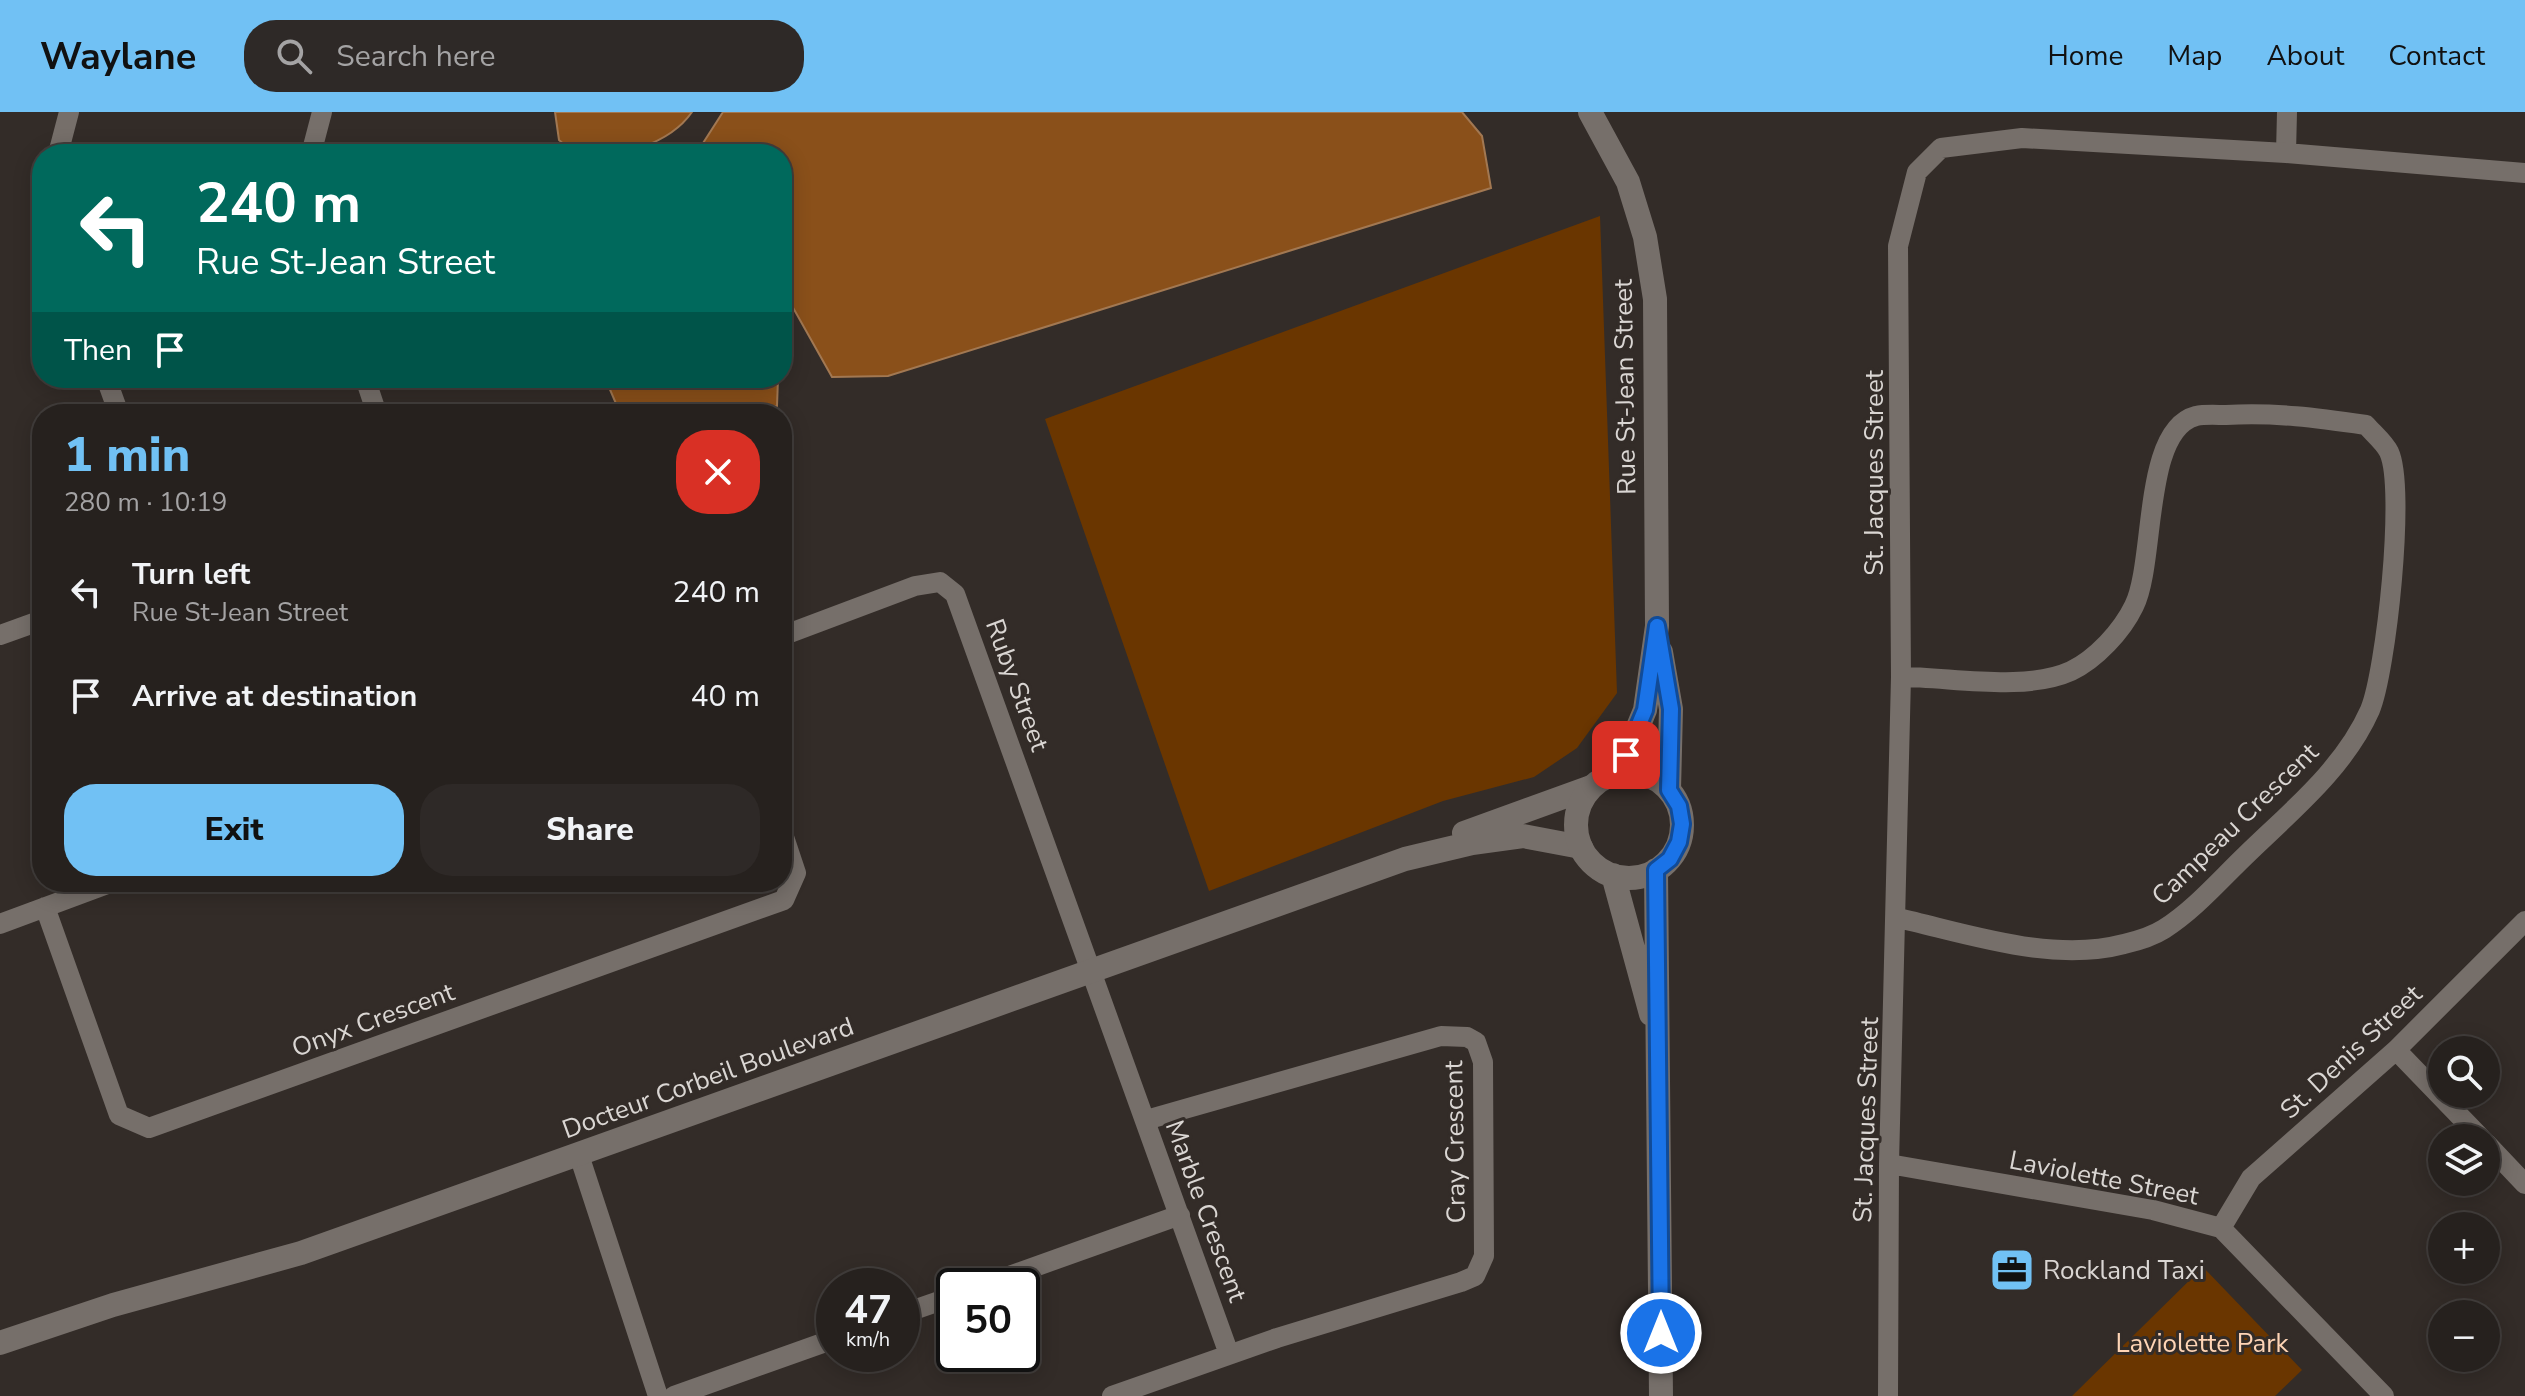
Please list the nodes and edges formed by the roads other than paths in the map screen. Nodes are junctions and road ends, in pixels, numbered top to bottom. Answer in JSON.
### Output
{"nodes":[{"id":1,"x":69,"y":112,"type":"edge"},
{"id":2,"x":322,"y":112,"type":"edge"},
{"id":3,"x":1590,"y":112,"type":"edge"},
{"id":4,"x":2287,"y":112,"type":"edge"},
{"id":5,"x":61,"y":144,"type":"edge"},
{"id":6,"x":314,"y":144,"type":"edge"},
{"id":7,"x":2286,"y":153,"type":"junction"},
{"id":8,"x":2525,"y":173,"type":"edge"},
{"id":9,"x":32,"y":624,"type":"edge"},
{"id":10,"x":1657,"y":626,"type":"junction"},
{"id":11,"x":792,"y":632,"type":"edge"},
{"id":12,"x":0,"y":635,"type":"edge"},
{"id":13,"x":1901,"y":677,"type":"junction"},
{"id":14,"x":1619,"y":773,"type":"junction"},
{"id":15,"x":1591,"y":787,"type":"junction"},
{"id":16,"x":1669,"y":790,"type":"junction"},
{"id":17,"x":1581,"y":847,"type":"junction"},
{"id":18,"x":1430,"y":852,"type":"junction"},
{"id":19,"x":792,"y":861,"type":"edge"},
{"id":20,"x":1656,"y":870,"type":"junction"},
{"id":21,"x":1613,"y":875,"type":"junction"},
{"id":22,"x":792,"y":882,"type":"edge"},
{"id":23,"x":86,"y":892,"type":"edge"},
{"id":24,"x":788,"y":892,"type":"edge"},
{"id":25,"x":45,"y":907,"type":"junction"},
{"id":26,"x":1898,"y":918,"type":"junction"},
{"id":27,"x":2525,"y":921,"type":"edge"},
{"id":28,"x":0,"y":924,"type":"edge"},
{"id":29,"x":1091,"y":970,"type":"junction"},
{"id":30,"x":1660,"y":1047,"type":"junction"},
{"id":31,"x":2396,"y":1050,"type":"junction"},
{"id":32,"x":1146,"y":1120,"type":"junction"},
{"id":33,"x":2467,"y":1124,"type":"edge"},
{"id":34,"x":579,"y":1155,"type":"junction"},
{"id":35,"x":2500,"y":1158,"type":"edge"},
{"id":36,"x":1889,"y":1164,"type":"junction"},
{"id":37,"x":2525,"y":1184,"type":"edge"},
{"id":38,"x":1180,"y":1215,"type":"junction"},
{"id":39,"x":2221,"y":1228,"type":"junction"},
{"id":40,"x":1031,"y":1268,"type":"edge"},
{"id":41,"x":0,"y":1343,"type":"edge"},
{"id":42,"x":816,"y":1345,"type":"edge"},
{"id":43,"x":1229,"y":1354,"type":"junction"},
{"id":44,"x":658,"y":1396,"type":"edge"},
{"id":45,"x":674,"y":1396,"type":"edge"},
{"id":46,"x":1112,"y":1396,"type":"edge"},
{"id":47,"x":1661,"y":1396,"type":"edge"},
{"id":48,"x":1888,"y":1396,"type":"edge"},
{"id":49,"x":2384,"y":1396,"type":"edge"}],
"edges":[{"from":1,"to":5,"type":"street"},
{"from":2,"to":6,"type":"street"},
{"from":3,"to":10,"type":"main road","name":"Rue St-Jean Street"},
{"from":4,"to":7,"type":"street"},
{"from":7,"to":8,"type":"street","name":"St. Jacques Street"},
{"from":7,"to":13,"type":"street","name":"St. Jacques Street"},
{"from":9,"to":12,"type":"street"},
{"from":10,"to":14,"type":"main road","name":"Rue St-Jean Street"},
{"from":10,"to":16,"type":"main road","name":"Rue St-Jean Street"},
{"from":11,"to":29,"type":"street","name":"Ruby Street"},
{"from":13,"to":26,"type":"street","name":"St. Jacques Street"},
{"from":13,"to":26,"type":"street","name":"Campeau Crescent"},
{"from":14,"to":15,"type":"main road"},
{"from":14,"to":16,"type":"main road"},
{"from":15,"to":17,"type":"main road"},
{"from":15,"to":18,"type":"main road","name":"Docteur Corbeil Boulevard"},
{"from":16,"to":20,"type":"main road","name":"Rue St-Jean Street"},
{"from":17,"to":18,"type":"main road","name":"Docteur Corbeil Boulevard"},
{"from":17,"to":21,"type":"main road"},
{"from":18,"to":29,"type":"main road","name":"Docteur Corbeil Boulevard"},
{"from":19,"to":22,"type":"street","name":"Onyx Crescent"},
{"from":20,"to":21,"type":"main road"},
{"from":20,"to":30,"type":"main road"},
{"from":21,"to":30,"type":"main road"},
{"from":23,"to":25,"type":"street"},
{"from":24,"to":25,"type":"street","name":"Onyx Crescent"},
{"from":25,"to":28,"type":"street"},
{"from":26,"to":36,"type":"street","name":"St. Jacques Street"},
{"from":27,"to":31,"type":"street","name":"St. Denis Street"},
{"from":29,"to":32,"type":"street","name":"Marble Crescent"},
{"from":29,"to":34,"type":"main road","name":"Docteur Corbeil Boulevard"},
{"from":30,"to":47,"type":"main road"},
{"from":31,"to":33,"type":"street"},
{"from":31,"to":39,"type":"street","name":"St. Denis Street"},
{"from":32,"to":38,"type":"street","name":"Marble Crescent"},
{"from":32,"to":43,"type":"street","name":"Cray Crescent"},
{"from":34,"to":41,"type":"main road","name":"Docteur Corbeil Boulevard"},
{"from":34,"to":44,"type":"street"},
{"from":35,"to":37,"type":"street"},
{"from":36,"to":39,"type":"street","name":"Laviolette Street"},
{"from":36,"to":48,"type":"street","name":"St. Jacques Street"},
{"from":38,"to":40,"type":"street"},
{"from":38,"to":43,"type":"street","name":"Marble Crescent"},
{"from":39,"to":49,"type":"street","name":"Laviolette Street"},
{"from":42,"to":45,"type":"street"},
{"from":43,"to":46,"type":"street"}]}
